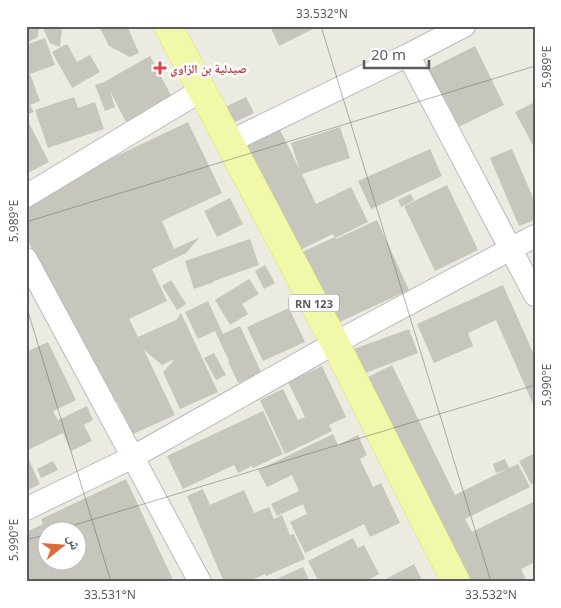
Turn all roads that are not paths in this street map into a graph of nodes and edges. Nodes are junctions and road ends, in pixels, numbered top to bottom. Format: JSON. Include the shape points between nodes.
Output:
{"nodes":[{"id":1,"x":168,"y":26,"type":"edge"},
{"id":2,"x":464,"y":26,"type":"edge"},
{"id":3,"x":408,"y":55,"type":"junction"},
{"id":4,"x":202,"y":90,"type":"junction"},
{"id":5,"x":230,"y":142,"type":"junction"},
{"id":6,"x":26,"y":196,"type":"edge"},
{"id":7,"x":535,"y":236,"type":"edge"},
{"id":8,"x":511,"y":249,"type":"junction"},
{"id":9,"x":26,"y":259,"type":"edge"},
{"id":10,"x":535,"y":295,"type":"edge"},
{"id":11,"x":335,"y":343,"type":"junction"},
{"id":12,"x":133,"y":457,"type":"junction"},
{"id":13,"x":26,"y":509,"type":"edge"},
{"id":14,"x":200,"y":582,"type":"edge"},
{"id":15,"x":456,"y":582,"type":"edge"}],
"edges":[{"from":1,"to":4,"type":"main road","number":"RN 123"},
{"from":2,"to":3,"type":"street"},
{"from":3,"to":5,"type":"street"},
{"from":3,"to":8,"type":"street"},
{"from":4,"to":5,"type":"main road","number":"RN 123"},
{"from":4,"to":6,"type":"street"},
{"from":5,"to":11,"type":"main road","number":"RN 123"},
{"from":7,"to":8,"type":"street"},
{"from":8,"to":10,"type":"street"},
{"from":8,"to":11,"type":"street"},
{"from":9,"to":12,"type":"street"},
{"from":11,"to":12,"type":"street"},
{"from":11,"to":15,"type":"main road","number":"RN 123"},
{"from":12,"to":13,"type":"street"},
{"from":12,"to":14,"type":"street"}]}
